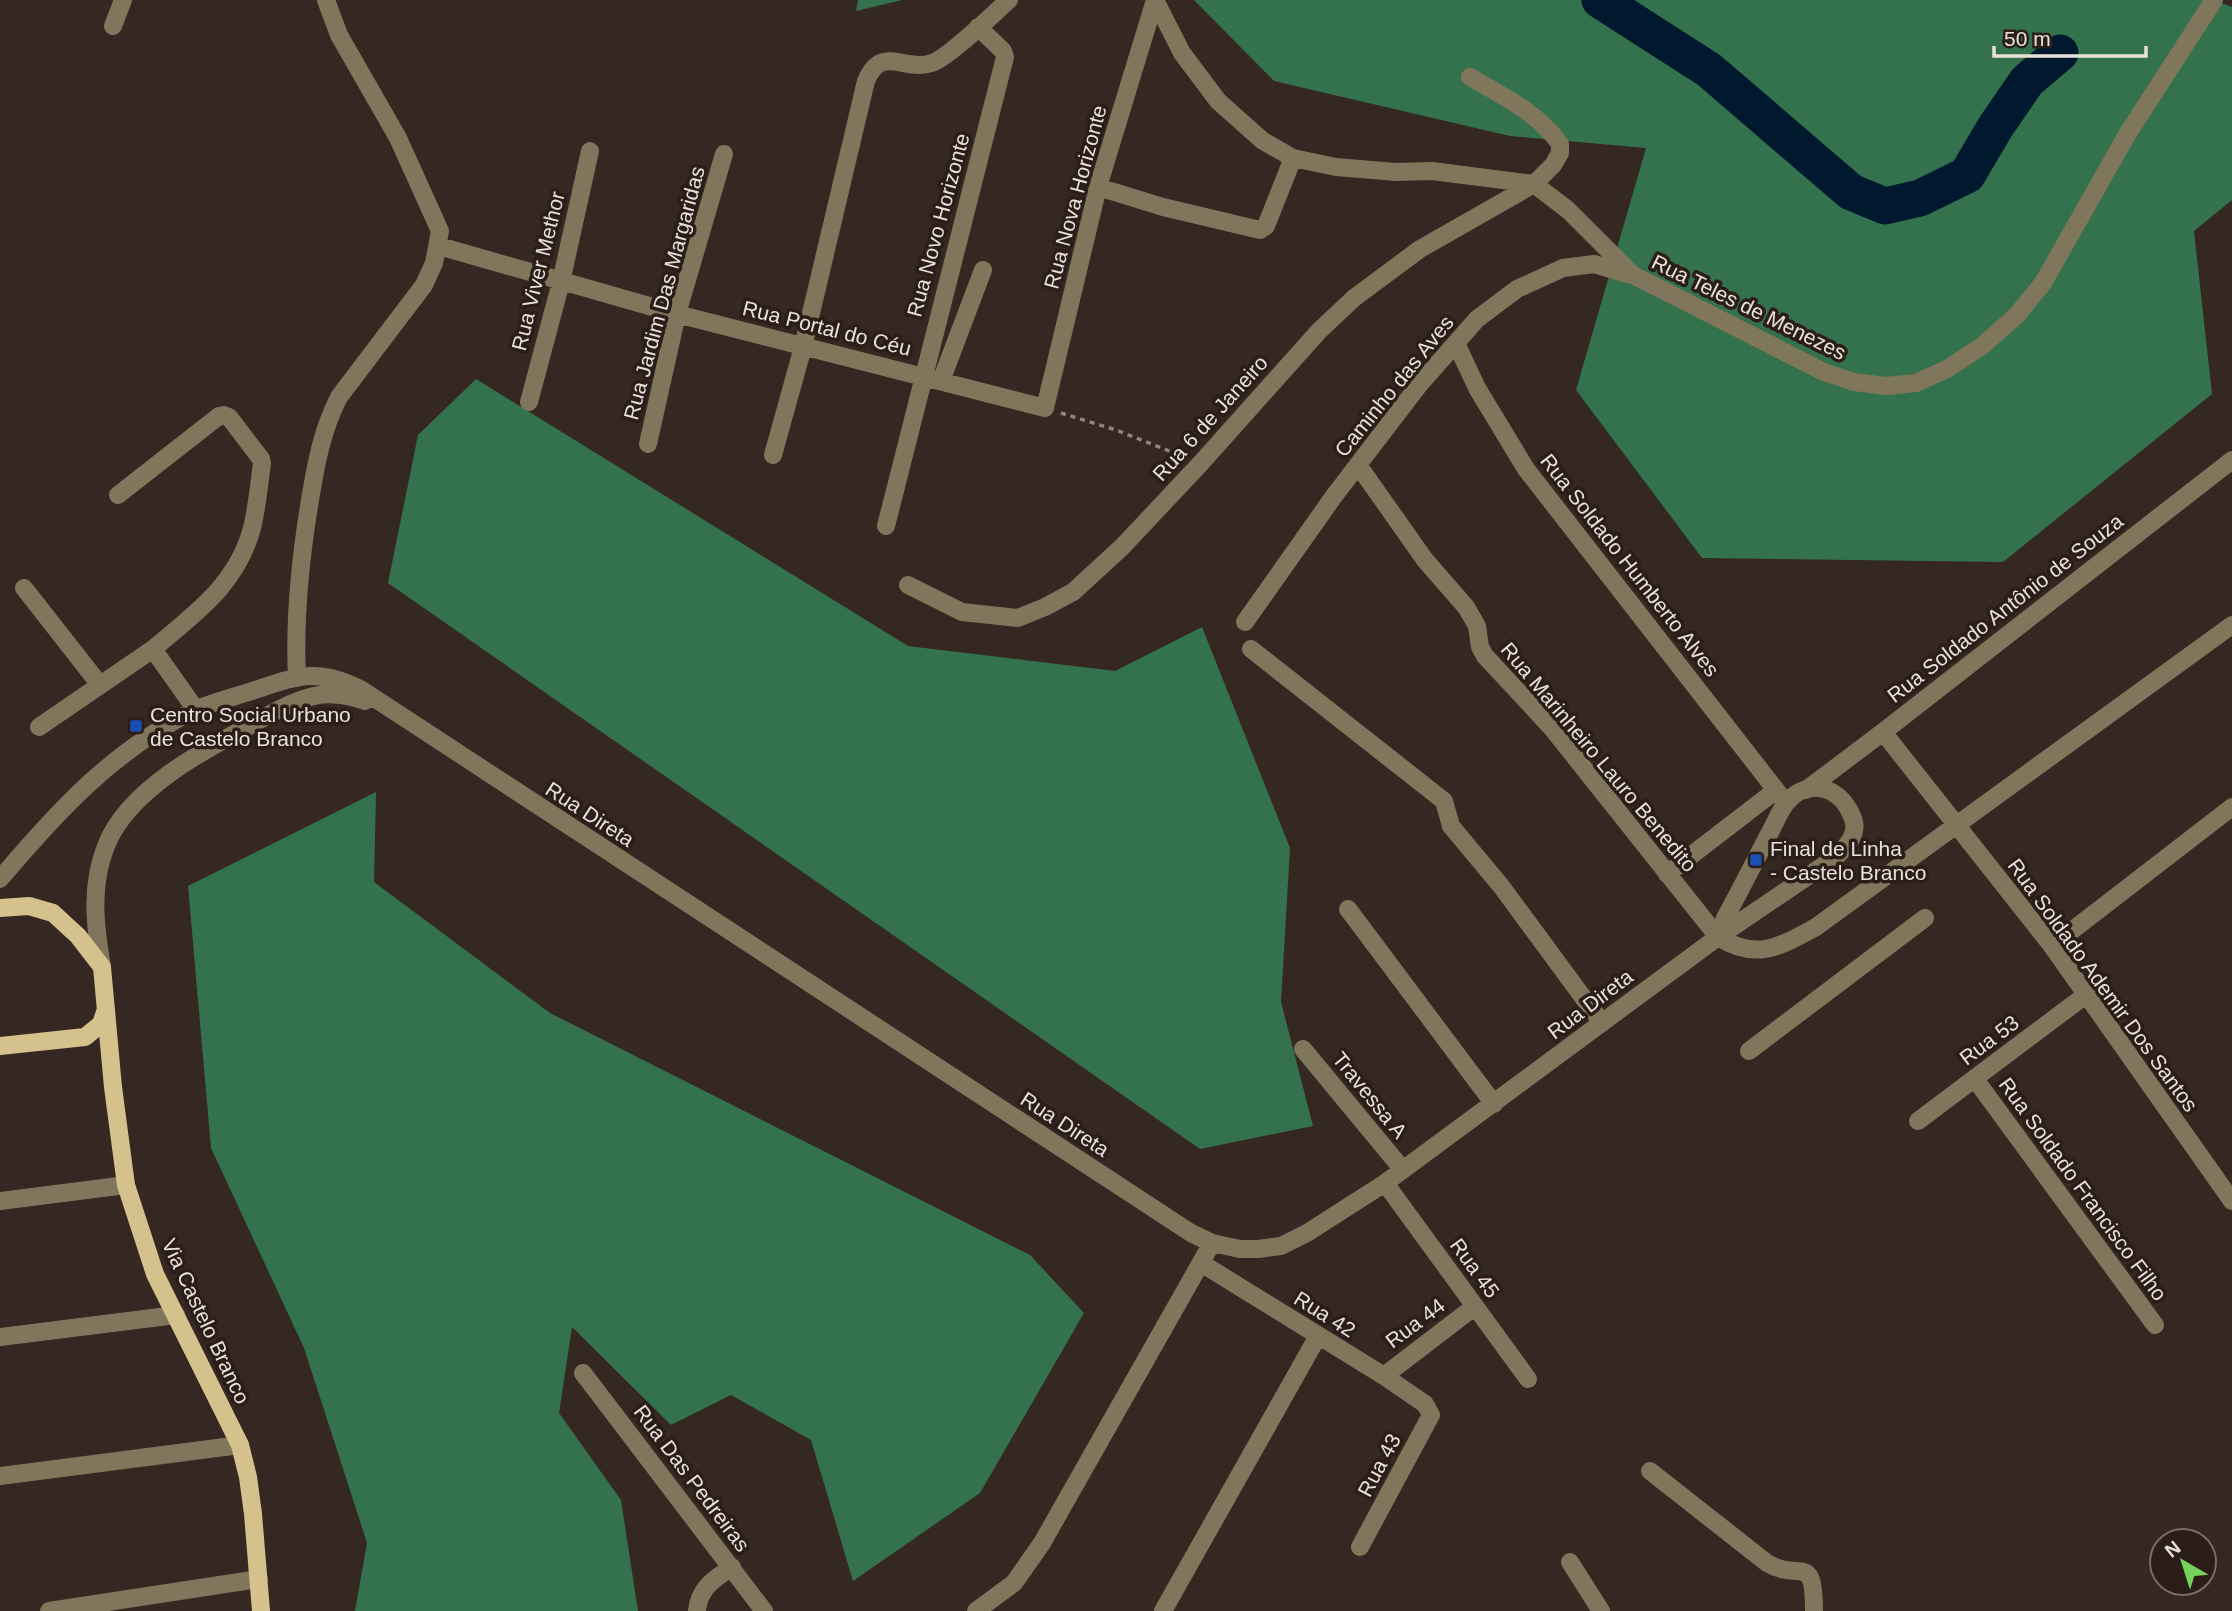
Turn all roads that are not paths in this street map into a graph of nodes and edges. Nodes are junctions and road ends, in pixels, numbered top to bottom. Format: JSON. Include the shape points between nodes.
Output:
{"nodes":[{"id":1,"x":122,"y":0,"type":"edge"},
{"id":2,"x":326,"y":0,"type":"edge"},
{"id":3,"x":1009,"y":0,"type":"edge"},
{"id":4,"x":1155,"y":0,"type":"edge"},
{"id":5,"x":2214,"y":0,"type":"edge"},
{"id":6,"x":113,"y":26,"type":"dead end"},
{"id":7,"x":978,"y":27,"type":"junction"},
{"id":8,"x":1470,"y":77,"type":"dead end"},
{"id":9,"x":590,"y":151,"type":"dead end"},
{"id":10,"x":724,"y":154,"type":"dead end"},
{"id":11,"x":1293,"y":158,"type":"junction"},
{"id":12,"x":1534,"y":184,"type":"junction"},
{"id":13,"x":1098,"y":187,"type":"junction"},
{"id":14,"x":439,"y":246,"type":"junction"},
{"id":15,"x":983,"y":270,"type":"dead end"},
{"id":16,"x":1633,"y":275,"type":"junction"},
{"id":17,"x":561,"y":282,"type":"junction"},
{"id":18,"x":677,"y":314,"type":"junction"},
{"id":19,"x":1456,"y":343,"type":"junction"},
{"id":20,"x":803,"y":346,"type":"junction"},
{"id":21,"x":922,"y":376,"type":"junction"},
{"id":22,"x":941,"y":381,"type":"junction"},
{"id":23,"x":529,"y":402,"type":"dead end"},
{"id":24,"x":1045,"y":408,"type":"joint"},
{"id":25,"x":648,"y":444,"type":"dead end"},
{"id":26,"x":773,"y":455,"type":"dead end"},
{"id":27,"x":2232,"y":460,"type":"edge"},
{"id":28,"x":1358,"y":465,"type":"junction"},
{"id":29,"x":118,"y":495,"type":"dead end"},
{"id":30,"x":886,"y":526,"type":"dead end"},
{"id":31,"x":908,"y":585,"type":"dead end"},
{"id":32,"x":24,"y":588,"type":"dead end"},
{"id":33,"x":1245,"y":622,"type":"dead end"},
{"id":34,"x":2232,"y":625,"type":"edge"},
{"id":35,"x":153,"y":649,"type":"junction"},
{"id":36,"x":1251,"y":649,"type":"dead end"},
{"id":37,"x":297,"y":678,"type":"junction"},
{"id":38,"x":100,"y":685,"type":"junction"},
{"id":39,"x":263,"y":688,"type":"junction"},
{"id":40,"x":196,"y":710,"type":"junction"},
{"id":41,"x":388,"y":710,"type":"junction"},
{"id":42,"x":266,"y":716,"type":"junction"},
{"id":43,"x":39,"y":727,"type":"dead end"},
{"id":44,"x":1883,"y":732,"type":"junction"},
{"id":45,"x":1806,"y":790,"type":"junction"},
{"id":46,"x":1780,"y":797,"type":"junction"},
{"id":47,"x":2232,"y":807,"type":"edge"},
{"id":48,"x":1956,"y":827,"type":"junction"},
{"id":49,"x":1667,"y":874,"type":"junction"},
{"id":50,"x":0,"y":879,"type":"edge"},
{"id":51,"x":0,"y":908,"type":"edge"},
{"id":52,"x":1348,"y":909,"type":"dead end"},
{"id":53,"x":1926,"y":918,"type":"dead end"},
{"id":54,"x":1718,"y":937,"type":"junction"},
{"id":55,"x":2052,"y":946,"type":"junction"},
{"id":56,"x":102,"y":967,"type":"junction"},
{"id":57,"x":2087,"y":994,"type":"junction"},
{"id":58,"x":106,"y":1008,"type":"junction"},
{"id":59,"x":1602,"y":1023,"type":"junction"},
{"id":60,"x":0,"y":1046,"type":"edge"},
{"id":61,"x":1303,"y":1049,"type":"dead end"},
{"id":62,"x":1749,"y":1051,"type":"dead end"},
{"id":63,"x":1975,"y":1079,"type":"junction"},
{"id":64,"x":1494,"y":1104,"type":"junction"},
{"id":65,"x":1918,"y":1121,"type":"dead end"},
{"id":66,"x":1403,"y":1170,"type":"junction"},
{"id":67,"x":1385,"y":1183,"type":"junction"},
{"id":68,"x":126,"y":1185,"type":"junction"},
{"id":69,"x":0,"y":1201,"type":"edge"},
{"id":70,"x":2232,"y":1201,"type":"edge"},
{"id":71,"x":1212,"y":1242,"type":"junction"},
{"id":72,"x":1201,"y":1264,"type":"junction"},
{"id":73,"x":1474,"y":1307,"type":"junction"},
{"id":74,"x":176,"y":1315,"type":"junction"},
{"id":75,"x":2155,"y":1325,"type":"dead end"},
{"id":76,"x":1318,"y":1336,"type":"junction"},
{"id":77,"x":0,"y":1337,"type":"edge"},
{"id":78,"x":583,"y":1373,"type":"dead end"},
{"id":79,"x":1384,"y":1376,"type":"junction"},
{"id":80,"x":1528,"y":1380,"type":"dead end"},
{"id":81,"x":1425,"y":1404,"type":"joint"},
{"id":82,"x":240,"y":1445,"type":"junction"},
{"id":83,"x":1650,"y":1471,"type":"dead end"},
{"id":84,"x":0,"y":1476,"type":"edge"},
{"id":85,"x":1360,"y":1547,"type":"dead end"},
{"id":86,"x":1570,"y":1562,"type":"dead end"},
{"id":87,"x":732,"y":1567,"type":"junction"},
{"id":88,"x":259,"y":1579,"type":"junction"},
{"id":89,"x":49,"y":1611,"type":"edge"},
{"id":90,"x":261,"y":1611,"type":"edge"},
{"id":91,"x":697,"y":1611,"type":"edge"},
{"id":92,"x":765,"y":1611,"type":"edge"},
{"id":93,"x":976,"y":1611,"type":"edge"},
{"id":94,"x":1163,"y":1611,"type":"edge"},
{"id":95,"x":1601,"y":1611,"type":"edge"},
{"id":96,"x":1814,"y":1611,"type":"edge"}],
"edges":[{"from":1,"to":6,"type":"street"},
{"from":2,"to":14,"type":"street","via":[[339,35],[430,205],[440,232]]},
{"from":3,"to":7,"type":"street"},
{"from":4,"to":11,"type":"street","via":[[1182,53],[1218,101],[1263,141]]},
{"from":4,"to":13,"type":"street","name":"Rua Nova Horizonte"},
{"from":5,"to":16,"type":"street","name":"Rua Teles de Menezes","via":[[2128,133],[2043,283],[2017,316],[1947,369],[1916,383],[1854,382],[1824,372]]},
{"from":7,"to":20,"type":"street","via":[[936,62],[919,66],[886,60],[871,69]]},
{"from":7,"to":21,"type":"street","name":"Rua Novo Horizonte","via":[[1005,57]]},
{"from":8,"to":12,"type":"street","name":"Rua 6 de Janeiro","via":[[1529,114],[1560,144],[1553,165]]},
{"from":9,"to":17,"type":"street","name":"Rua Viver Methor"},
{"from":10,"to":18,"type":"street","name":"Rua Jardim Das Margaridas"},
{"from":11,"to":12,"type":"street","via":[[1336,167],[1432,171]]},
{"from":11,"to":13,"type":"street","via":[[1266,226],[1260,230]]},
{"from":12,"to":16,"type":"street","name":"Rua Teles de Menezes","via":[[1568,210]]},
{"from":12,"to":31,"type":"street","name":"Rua 6 de Janeiro","via":[[1420,249],[1354,299],[1319,331],[1122,547],[1073,592],[1018,618],[962,612]]},
{"from":13,"to":24,"type":"street","name":"Rua Nova Horizonte"},
{"from":14,"to":17,"type":"street","name":"Rua Portal do Céu"},
{"from":14,"to":37,"type":"street","via":[[424,285],[329,416],[299,565]]},
{"from":15,"to":22,"type":"street"},
{"from":16,"to":19,"type":"street","name":"Caminho das Aves","via":[[1594,264],[1563,268],[1497,302]]},
{"from":17,"to":18,"type":"street","name":"Rua Portal do Céu"},
{"from":17,"to":23,"type":"street","name":"Rua Viver Methor"},
{"from":18,"to":20,"type":"street","name":"Rua Portal do Céu"},
{"from":18,"to":25,"type":"street","name":"Rua Jardim Das Margaridas"},
{"from":19,"to":28,"type":"street","name":"Caminho das Aves"},
{"from":19,"to":46,"type":"street","name":"Rua Soldado Humberto Alves","via":[[1526,469]]},
{"from":20,"to":21,"type":"street","name":"Rua Portal do Céu"},
{"from":20,"to":26,"type":"street"},
{"from":21,"to":22,"type":"street","name":"Rua Portal do Céu"},
{"from":21,"to":30,"type":"street","name":"Rua Novo Horizonte"},
{"from":22,"to":24,"type":"street","name":"Rua Portal do Céu"},
{"from":27,"to":44,"type":"street","name":"Rua Soldado Antônio de Souza"},
{"from":28,"to":33,"type":"street","name":"Caminho das Aves"},
{"from":28,"to":49,"type":"street","name":"Rua Marinheiro Lauro Benedito","via":[[1425,560],[1466,607],[1485,656],[1551,727]]},
{"from":29,"to":35,"type":"street","via":[[219,416],[229,418],[262,463],[252,530],[237,562],[218,594]]},
{"from":32,"to":38,"type":"street"},
{"from":34,"to":48,"type":"street"},
{"from":35,"to":38,"type":"street"},
{"from":35,"to":40,"type":"street"},
{"from":36,"to":59,"type":"street","via":[[1444,802],[1451,826]]},
{"from":37,"to":39,"type":"street","name":"Rua Direta"},
{"from":37,"to":41,"type":"street","name":"Rua Direta","via":[[324,675],[343,680]]},
{"from":38,"to":43,"type":"street"},
{"from":39,"to":40,"type":"street","name":"Rua Direta"},
{"from":39,"to":42,"type":"street"},
{"from":40,"to":50,"type":"street","name":"Rua Direta","via":[[122,753],[90,780]]},
{"from":41,"to":42,"type":"street","name":"Rua Direta","via":[[332,693],[312,696]]},
{"from":41,"to":71,"type":"street","name":"Rua Direta","via":[[1191,1234]]},
{"from":42,"to":56,"type":"street","name":"Rua Direta","via":[[155,785],[124,816],[107,843],[98,871],[95,925]]},
{"from":44,"to":45,"type":"street","name":"Rua Soldado Antônio de Souza"},
{"from":44,"to":48,"type":"street","name":"Rua Soldado Ademir Dos Santos"},
{"from":45,"to":46,"type":"street","name":"Rua Direta"},
{"from":45,"to":54,"type":"street","name":"Rua Direta","via":[[1830,790],[1847,806],[1854,831],[1848,845]]},
{"from":46,"to":49,"type":"street"},
{"from":46,"to":54,"type":"street","name":"Rua Direta"},
{"from":47,"to":55,"type":"street"},
{"from":48,"to":54,"type":"street","via":[[1793,939],[1747,951]]},
{"from":48,"to":55,"type":"street","name":"Rua Soldado Ademir Dos Santos"},
{"from":49,"to":54,"type":"street","name":"Rua Marinheiro Lauro Benedito"},
{"from":51,"to":56,"type":"main road","via":[[29,906],[53,913],[66,922]]},
{"from":52,"to":64,"type":"street"},
{"from":53,"to":62,"type":"street"},
{"from":54,"to":59,"type":"street","name":"Rua Direta"},
{"from":55,"to":57,"type":"street","name":"Rua Soldado Ademir Dos Santos"},
{"from":56,"to":58,"type":"main road","name":"Via Castelo Branco"},
{"from":57,"to":63,"type":"street","name":"Rua 53"},
{"from":57,"to":70,"type":"street","name":"Rua Soldado Ademir Dos Santos"},
{"from":58,"to":60,"type":"main road","via":[[101,1024],[85,1037]]},
{"from":58,"to":68,"type":"main road","name":"Via Castelo Branco"},
{"from":59,"to":64,"type":"street","name":"Rua Direta"},
{"from":61,"to":66,"type":"street","name":"Travessa A"},
{"from":63,"to":65,"type":"street","name":"Rua 53"},
{"from":63,"to":75,"type":"street","name":"Rua Soldado Francisco Filho"},
{"from":64,"to":66,"type":"street","name":"Rua Direta"},
{"from":66,"to":67,"type":"street","name":"Rua Direta"},
{"from":67,"to":71,"type":"street","name":"Rua Direta","via":[[1281,1246],[1240,1249]]},
{"from":67,"to":73,"type":"street","name":"Rua 45"},
{"from":68,"to":69,"type":"street"},
{"from":68,"to":74,"type":"main road","name":"Via Castelo Branco","via":[[155,1274]]},
{"from":71,"to":72,"type":"street"},
{"from":72,"to":76,"type":"street","name":"Rua 42"},
{"from":72,"to":93,"type":"street","via":[[1042,1544],[1014,1583]]},
{"from":73,"to":79,"type":"street","name":"Rua 44"},
{"from":73,"to":80,"type":"street","name":"Rua 45"},
{"from":74,"to":77,"type":"street"},
{"from":74,"to":82,"type":"main road","name":"Via Castelo Branco"},
{"from":76,"to":79,"type":"street","name":"Rua 42"},
{"from":76,"to":94,"type":"street"},
{"from":78,"to":87,"type":"street","name":"Rua Das Pedreiras"},
{"from":79,"to":81,"type":"street","name":"Rua 42"},
{"from":81,"to":85,"type":"street","name":"Rua 43","via":[[1431,1415]]},
{"from":82,"to":84,"type":"street"},
{"from":82,"to":88,"type":"main road","name":"Via Castelo Branco"},
{"from":83,"to":96,"type":"street","via":[[1767,1563],[1809,1574]]},
{"from":86,"to":95,"type":"street"},
{"from":87,"to":91,"type":"street","via":[[703,1589]]},
{"from":87,"to":92,"type":"street","name":"Rua Das Pedreiras"},
{"from":88,"to":89,"type":"street"},
{"from":88,"to":90,"type":"main road","name":"Via Castelo Branco"}]}
